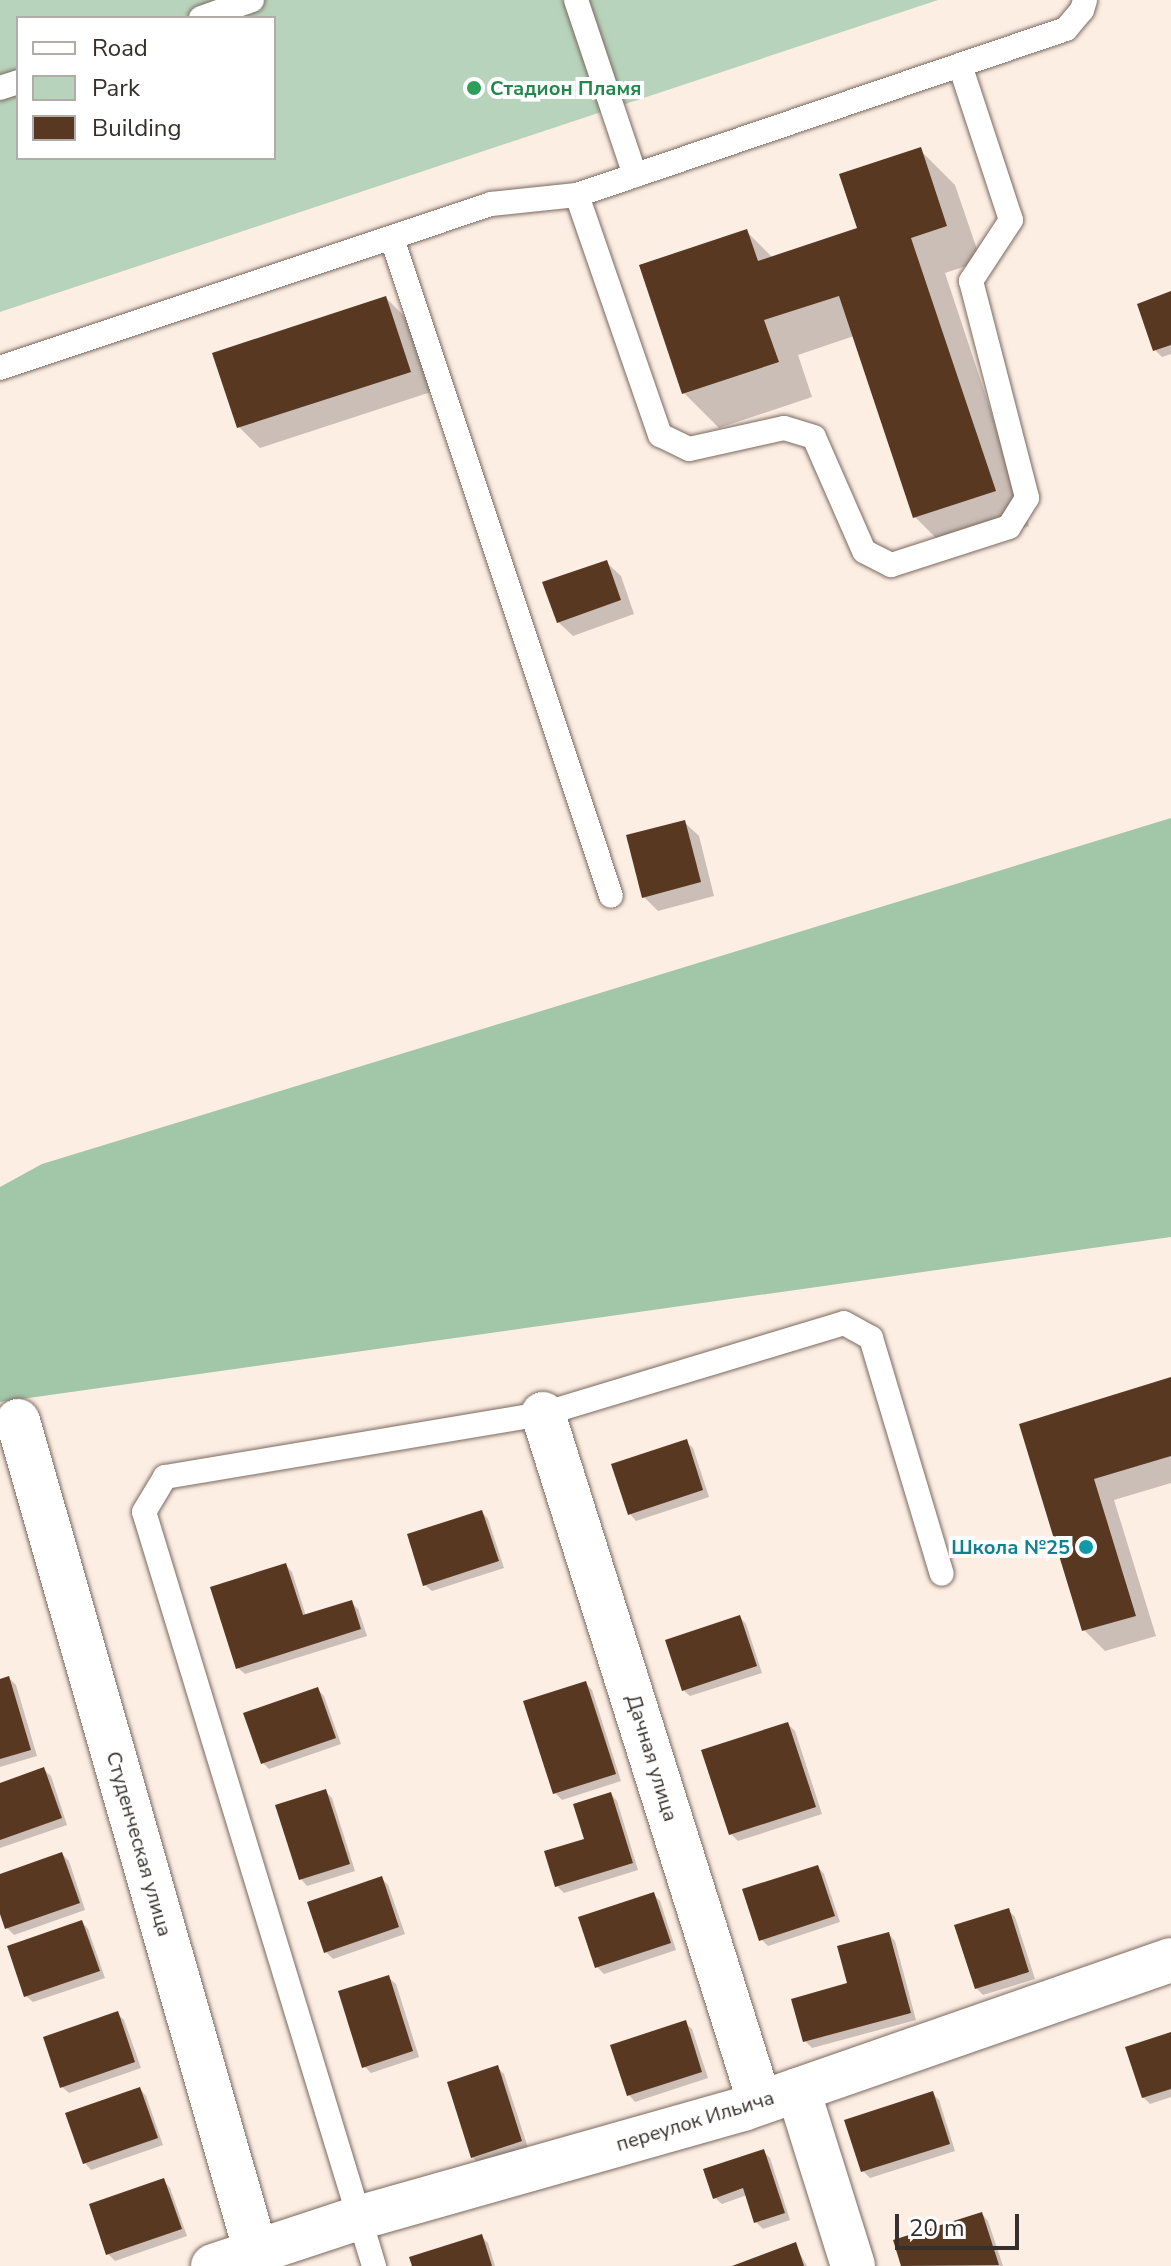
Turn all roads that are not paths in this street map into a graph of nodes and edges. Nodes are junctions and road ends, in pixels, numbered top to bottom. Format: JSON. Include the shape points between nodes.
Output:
{"nodes":[{"id":1,"x":252,"y":0,"type":"edge"},
{"id":2,"x":576,"y":0,"type":"edge"},
{"id":3,"x":1085,"y":0,"type":"edge"},
{"id":4,"x":207,"y":16,"type":"edge"},
{"id":5,"x":960,"y":65,"type":"junction"},
{"id":6,"x":635,"y":175,"type":"junction"},
{"id":7,"x":577,"y":195,"type":"junction"},
{"id":8,"x":392,"y":238,"type":"junction"},
{"id":9,"x":0,"y":368,"type":"edge"},
{"id":10,"x":611,"y":896,"type":"dead end"},
{"id":11,"x":543,"y":1414,"type":"junction"},
{"id":12,"x":9,"y":1422,"type":"edge"},
{"id":13,"x":942,"y":1574,"type":"dead end"},
{"id":14,"x":1171,"y":1960,"type":"edge"},
{"id":15,"x":779,"y":2096,"type":"junction"},
{"id":16,"x":358,"y":2218,"type":"junction"},
{"id":17,"x":258,"y":2260,"type":"edge"},
{"id":18,"x":213,"y":2266,"type":"edge"},
{"id":19,"x":374,"y":2266,"type":"edge"},
{"id":20,"x":853,"y":2266,"type":"edge"}],
"edges":[{"from":1,"to":4,"type":"lane"},
{"from":2,"to":6,"type":"lane"},
{"from":3,"to":5,"type":"lane","via":[[1066,29]]},
{"from":5,"to":6,"type":"lane"},
{"from":5,"to":7,"type":"lane","via":[[1011,220],[971,281],[1027,498],[1009,527],[891,565],[864,551],[814,437],[784,428],[689,449],[660,435]]},
{"from":6,"to":7,"type":"lane"},
{"from":7,"to":8,"type":"lane","via":[[491,204]]},
{"from":8,"to":9,"type":"lane"},
{"from":8,"to":10,"type":"lane"},
{"from":11,"to":13,"type":"lane","via":[[844,1323],[871,1338]]},
{"from":11,"to":15,"type":"street","name":"Дачная улица"},
{"from":11,"to":16,"type":"lane","via":[[165,1477],[144,1512]]},
{"from":12,"to":17,"type":"street","name":"Студенческая улица"},
{"from":14,"to":15,"type":"street","name":"переулок Ильича"},
{"from":15,"to":16,"type":"street","name":"переулок Ильича"},
{"from":15,"to":20,"type":"street","name":"Дачная улица"},
{"from":16,"to":17,"type":"street","name":"переулок Ильича"},
{"from":16,"to":19,"type":"lane"},
{"from":17,"to":18,"type":"street","name":"переулок Ильича"}]}
